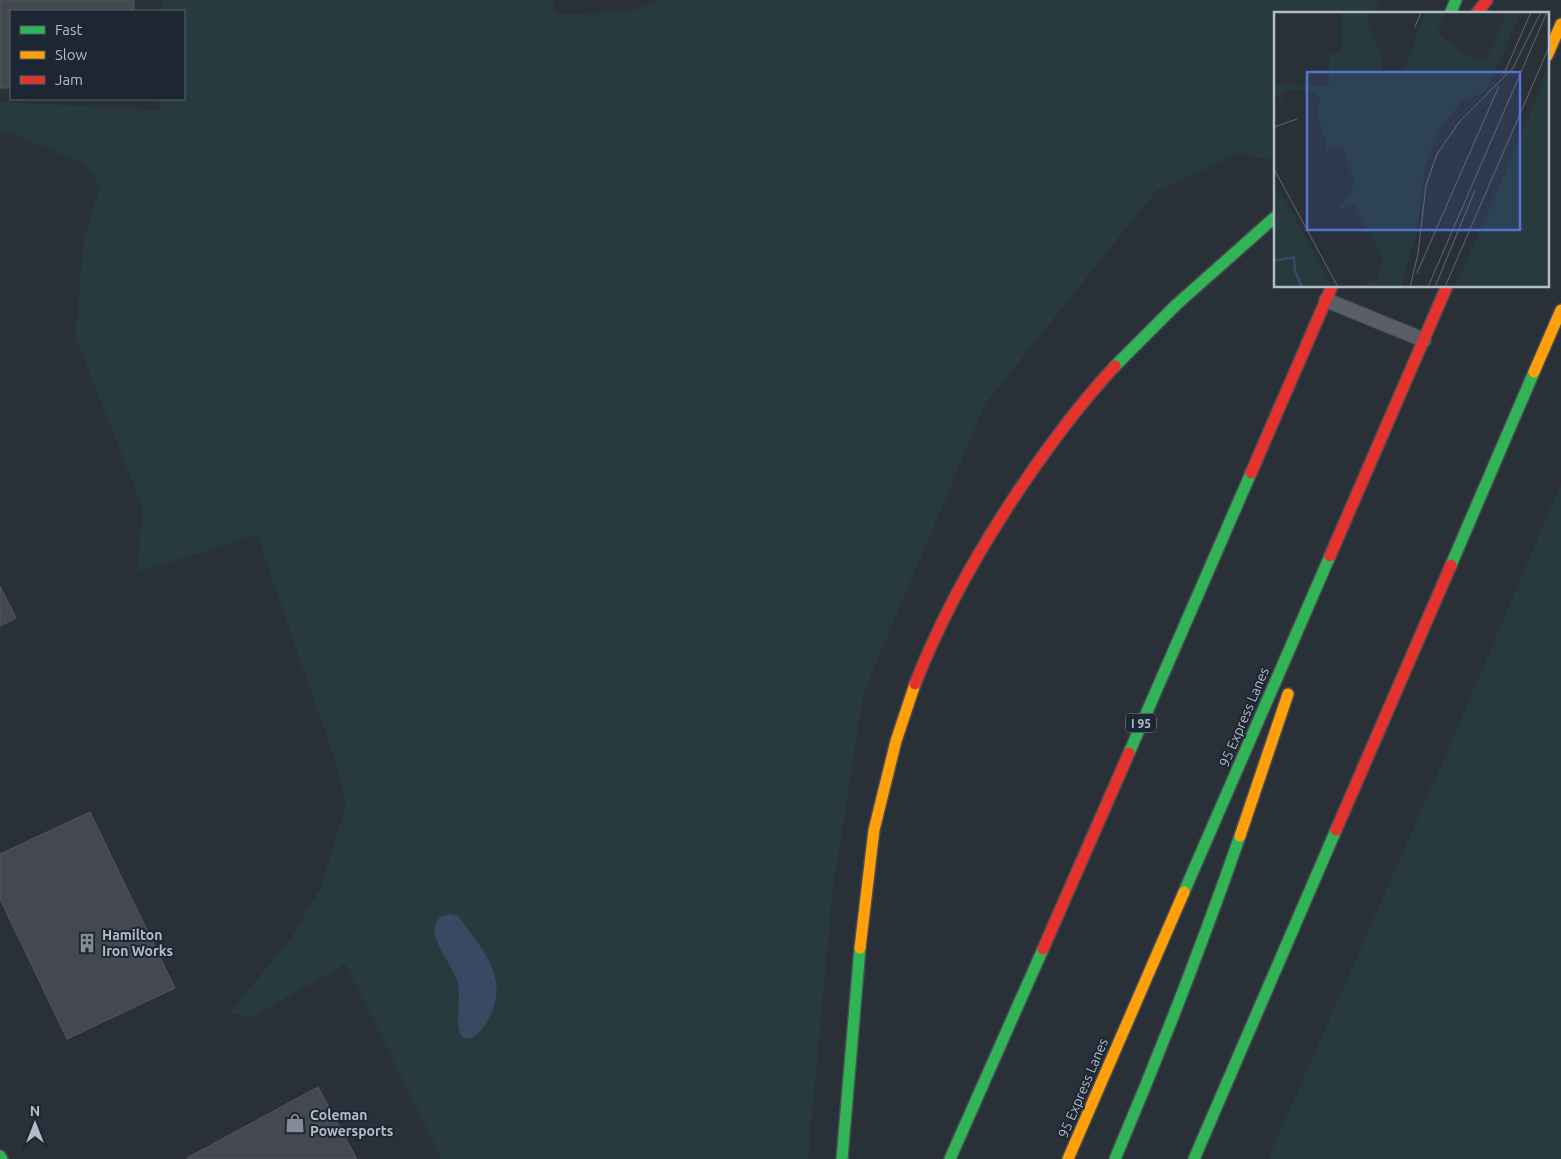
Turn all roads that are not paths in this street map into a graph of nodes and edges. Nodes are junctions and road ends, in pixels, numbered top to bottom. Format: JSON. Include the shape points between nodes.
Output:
{"nodes":[{"id":1,"x":1456,"y":0,"type":"edge"},
{"id":2,"x":1487,"y":0,"type":"edge"},
{"id":3,"x":1451,"y":12,"type":"edge"},
{"id":4,"x":1478,"y":12,"type":"edge"},
{"id":5,"x":1561,"y":24,"type":"edge"},
{"id":6,"x":1548,"y":54,"type":"edge"},
{"id":7,"x":1274,"y":218,"type":"edge"},
{"id":8,"x":1331,"y":288,"type":"edge"},
{"id":9,"x":1446,"y":288,"type":"edge"},
{"id":10,"x":1326,"y":300,"type":"junction"},
{"id":11,"x":1561,"y":310,"type":"edge"},
{"id":12,"x":1424,"y":340,"type":"junction"},
{"id":13,"x":1353,"y":504,"type":"junction"},
{"id":14,"x":1308,"y":635,"type":"dead end"},
{"id":15,"x":1292,"y":682,"type":"dead end"},
{"id":16,"x":0,"y":1156,"type":"edge"},
{"id":17,"x":2,"y":1159,"type":"edge"},
{"id":18,"x":842,"y":1159,"type":"edge"},
{"id":19,"x":950,"y":1159,"type":"edge"},
{"id":20,"x":1068,"y":1159,"type":"edge"},
{"id":21,"x":1115,"y":1159,"type":"edge"},
{"id":22,"x":1194,"y":1159,"type":"edge"}],
"edges":[{"from":1,"to":3,"type":"main road"},
{"from":2,"to":4,"type":"main road"},
{"from":5,"to":6,"type":"main road"},
{"from":7,"to":18,"type":"main road","via":[[1120,361],[1071,416],[987,538],[952,600],[907,706],[874,832],[859,958]]},
{"from":8,"to":10,"type":"main road","number":"I 95"},
{"from":9,"to":12,"type":"main road","name":"95 Express Lanes"},
{"from":10,"to":12,"type":"lane"},
{"from":10,"to":19,"type":"main road","number":"I 95"},
{"from":11,"to":22,"type":"main road"},
{"from":12,"to":13,"type":"main road","name":"95 Express Lanes"},
{"from":13,"to":14,"type":"main road"},
{"from":13,"to":20,"type":"main road","name":"95 Express Lanes"},
{"from":15,"to":21,"type":"main road","via":[[1209,925]]},
{"from":16,"to":17,"type":"main road"}]}
